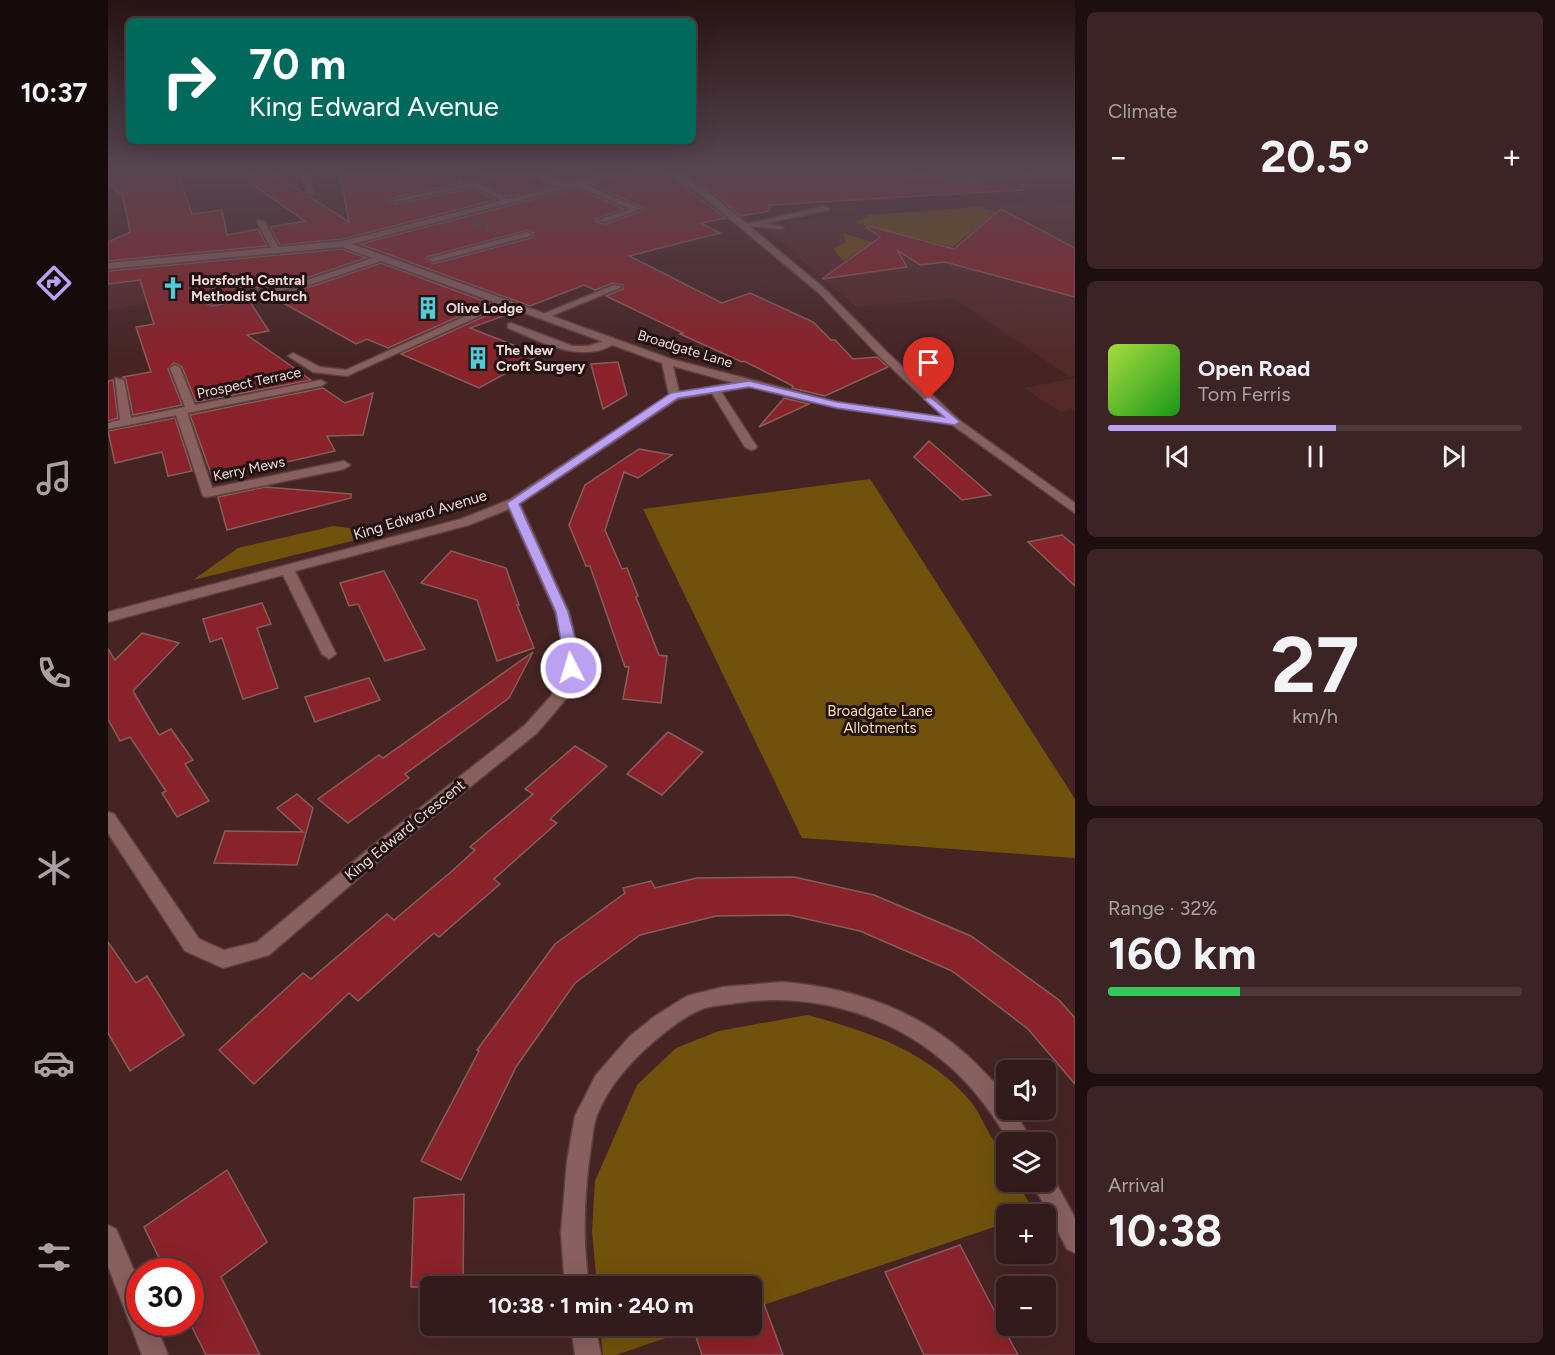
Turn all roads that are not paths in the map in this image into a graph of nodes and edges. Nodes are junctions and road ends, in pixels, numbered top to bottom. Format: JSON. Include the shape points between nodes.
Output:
{"nodes":[{"id":1,"x":268,"y":234,"type":"edge"},
{"id":2,"x":381,"y":234,"type":"edge"},
{"id":3,"x":498,"y":234,"type":"tunnel mouth"},
{"id":4,"x":527,"y":234,"type":"dead end"},
{"id":5,"x":758,"y":234,"type":"edge"},
{"id":6,"x":507,"y":239,"type":"junction"},
{"id":7,"x":343,"y":244,"type":"junction"},
{"id":8,"x":276,"y":250,"type":"junction"},
{"id":9,"x":381,"y":258,"type":"junction"},
{"id":10,"x":432,"y":259,"type":"dead end"},
{"id":11,"x":108,"y":266,"type":"edge"},
{"id":12,"x":617,"y":287,"type":"dead end"},
{"id":13,"x":212,"y":301,"type":"dead end"},
{"id":14,"x":503,"y":302,"type":"junction"},
{"id":15,"x":543,"y":316,"type":"junction"},
{"id":16,"x":511,"y":326,"type":"dead end"},
{"id":17,"x":613,"y":341,"type":"junction"},
{"id":18,"x":293,"y":356,"type":"dead end"},
{"id":19,"x":667,"y":361,"type":"junction"},
{"id":20,"x":174,"y":369,"type":"dead end"},
{"id":21,"x":119,"y":380,"type":"dead end"},
{"id":22,"x":321,"y":383,"type":"dead end"},
{"id":23,"x":749,"y":384,"type":"junction"},
{"id":24,"x":715,"y":390,"type":"junction"},
{"id":25,"x":675,"y":396,"type":"junction"},
{"id":26,"x":186,"y":411,"type":"junction"},
{"id":27,"x":955,"y":422,"type":"junction"},
{"id":28,"x":126,"y":423,"type":"junction"},
{"id":29,"x":108,"y":426,"type":"edge"},
{"id":30,"x":751,"y":447,"type":"dead end"},
{"id":31,"x":345,"y":465,"type":"dead end"},
{"id":32,"x":513,"y":503,"type":"junction"},
{"id":33,"x":1075,"y":509,"type":"edge"},
{"id":34,"x":288,"y":571,"type":"junction"},
{"id":35,"x":108,"y":617,"type":"edge"},
{"id":36,"x":329,"y":654,"type":"dead end"},
{"id":37,"x":108,"y":819,"type":"edge"},
{"id":38,"x":1016,"y":1132,"type":"edge"},
{"id":39,"x":1048,"y":1192,"type":"edge"},
{"id":40,"x":108,"y":1237,"type":"edge"},
{"id":41,"x":1075,"y":1241,"type":"edge"},
{"id":42,"x":575,"y":1276,"type":"edge"},
{"id":43,"x":126,"y":1281,"type":"edge"},
{"id":44,"x":147,"y":1336,"type":"edge"},
{"id":45,"x":585,"y":1336,"type":"edge"},
{"id":46,"x":155,"y":1355,"type":"edge"},
{"id":47,"x":588,"y":1355,"type":"edge"}],
"edges":[{"from":1,"to":8,"type":"street"},
{"from":2,"to":7,"type":"street"},
{"from":3,"to":6,"type":"street"},
{"from":4,"to":6,"type":"street"},
{"from":5,"to":27,"type":"street"},
{"from":6,"to":10,"type":"street"},
{"from":7,"to":8,"type":"street"},
{"from":7,"to":9,"type":"street","name":"Broadgate Lane"},
{"from":8,"to":11,"type":"street"},
{"from":9,"to":13,"type":"street","via":[[309,282]]},
{"from":9,"to":14,"type":"street","name":"Broadgate Lane"},
{"from":12,"to":15,"type":"street"},
{"from":14,"to":15,"type":"street","name":"Broadgate Lane"},
{"from":14,"to":18,"type":"street","via":[[347,373],[317,370]]},
{"from":15,"to":17,"type":"street","name":"Broadgate Lane"},
{"from":16,"to":17,"type":"street","via":[[572,349],[589,349]]},
{"from":17,"to":19,"type":"street","name":"Broadgate Lane"},
{"from":19,"to":23,"type":"street","name":"Broadgate Lane"},
{"from":19,"to":25,"type":"street"},
{"from":20,"to":26,"type":"street","name":"Prospect Terrace"},
{"from":21,"to":28,"type":"street"},
{"from":22,"to":26,"type":"street","name":"Prospect Terrace"},
{"from":23,"to":24,"type":"street","name":"King Edward Avenue"},
{"from":23,"to":27,"type":"street","name":"Broadgate Lane","via":[[837,405]]},
{"from":24,"to":25,"type":"street","name":"King Edward Avenue"},
{"from":24,"to":30,"type":"street"},
{"from":25,"to":32,"type":"street","name":"King Edward Avenue"},
{"from":26,"to":28,"type":"street"},
{"from":26,"to":31,"type":"street","name":"Kerry Mews","via":[[207,493]]},
{"from":27,"to":33,"type":"street","name":"Broadgate Lane"},
{"from":28,"to":29,"type":"street"},
{"from":32,"to":34,"type":"street","name":"King Edward Avenue","via":[[465,522]]},
{"from":32,"to":37,"type":"street","name":"King Edward Crescent","via":[[562,612],[571,668],[558,699],[531,729],[262,949],[223,959],[192,945]]},
{"from":34,"to":35,"type":"street","name":"King Edward Avenue"},
{"from":34,"to":36,"type":"street"},
{"from":38,"to":42,"type":"street","via":[[986,1087],[948,1051],[903,1022],[860,1004],[808,991],[751,990],[697,1001],[652,1029],[615,1064],[586,1114],[574,1181],[571,1250]]},
{"from":39,"to":41,"type":"street"},
{"from":40,"to":43,"type":"street"},
{"from":44,"to":46,"type":"street"},
{"from":45,"to":47,"type":"street"}]}
